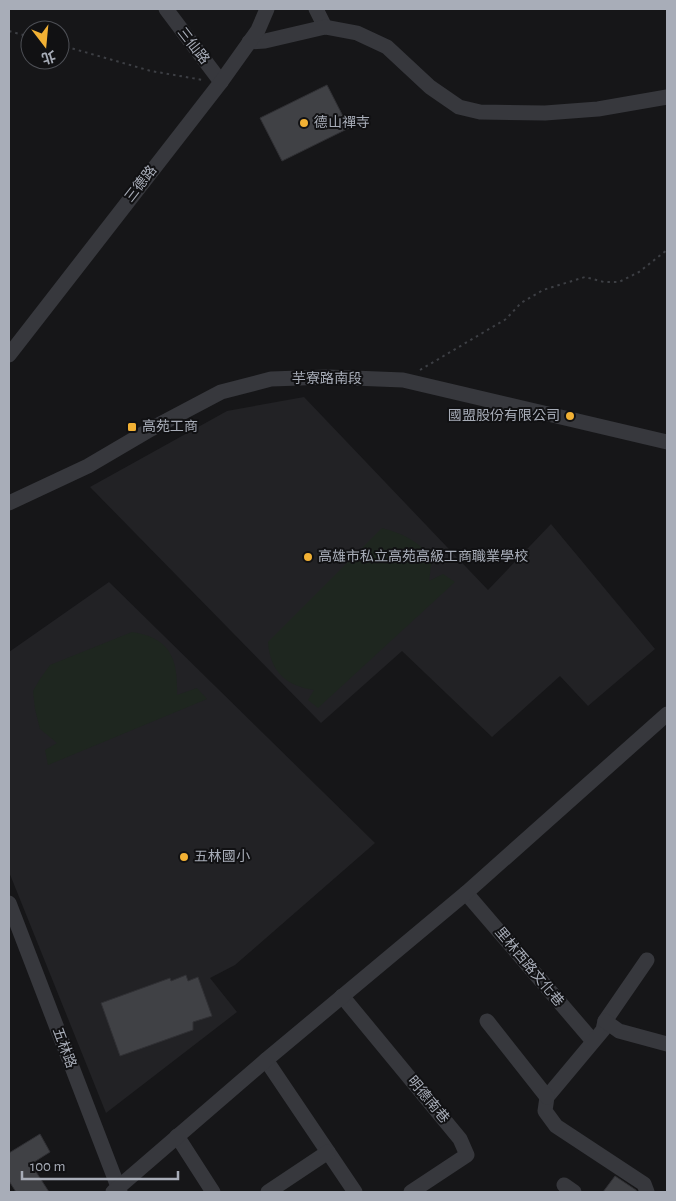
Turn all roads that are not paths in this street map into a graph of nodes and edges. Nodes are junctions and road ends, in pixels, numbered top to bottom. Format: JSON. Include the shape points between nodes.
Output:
{"nodes":[{"id":1,"x":166,"y":9,"type":"edge"},
{"id":2,"x":253,"y":9,"type":"edge"},
{"id":3,"x":267,"y":9,"type":"edge"},
{"id":4,"x":316,"y":9,"type":"edge"},
{"id":5,"x":325,"y":27,"type":"junction"},
{"id":6,"x":254,"y":36,"type":"junction"},
{"id":7,"x":220,"y":82,"type":"junction"},
{"id":8,"x":667,"y":97,"type":"edge"},
{"id":9,"x":9,"y":355,"type":"edge"},
{"id":10,"x":667,"y":442,"type":"edge"},
{"id":11,"x":9,"y":503,"type":"edge"},
{"id":12,"x":667,"y":714,"type":"edge"},
{"id":13,"x":466,"y":893,"type":"junction"},
{"id":14,"x":9,"y":903,"type":"edge"},
{"id":15,"x":647,"y":960,"type":"dead end"},
{"id":16,"x":342,"y":996,"type":"junction"},
{"id":17,"x":486,"y":1021,"type":"dead end"},
{"id":18,"x":605,"y":1021,"type":"junction"},
{"id":19,"x":592,"y":1040,"type":"junction"},
{"id":20,"x":667,"y":1044,"type":"edge"},
{"id":21,"x":266,"y":1060,"type":"junction"},
{"id":22,"x":547,"y":1097,"type":"junction"},
{"id":23,"x":177,"y":1136,"type":"junction"},
{"id":24,"x":328,"y":1152,"type":"junction"},
{"id":25,"x":117,"y":1191,"type":"edge"},
{"id":26,"x":213,"y":1192,"type":"edge"},
{"id":27,"x":268,"y":1192,"type":"edge"},
{"id":28,"x":355,"y":1192,"type":"edge"},
{"id":29,"x":411,"y":1192,"type":"edge"},
{"id":30,"x":647,"y":1192,"type":"edge"}],
"edges":[{"from":1,"to":7,"type":"street","name":"三仙路"},
{"from":2,"to":6,"type":"street"},
{"from":3,"to":6,"type":"street","name":"三德路"},
{"from":4,"to":5,"type":"street"},
{"from":5,"to":6,"type":"street","via":[[265,41]]},
{"from":5,"to":8,"type":"street","via":[[357,33],[387,47],[430,87],[460,107],[480,112],[545,113],[598,109]]},
{"from":6,"to":7,"type":"street","name":"三德路"},
{"from":7,"to":9,"type":"street","name":"三德路"},
{"from":10,"to":11,"type":"street","name":"芋寮路南段","via":[[403,380],[271,379],[221,392],[88,466]]},
{"from":12,"to":13,"type":"street"},
{"from":13,"to":16,"type":"street"},
{"from":13,"to":19,"type":"street","name":"里林西路文化巷"},
{"from":14,"to":25,"type":"street","name":"五林路"},
{"from":15,"to":18,"type":"street"},
{"from":16,"to":21,"type":"street"},
{"from":16,"to":29,"type":"street","name":"明德南巷","via":[[465,1149],[467,1155]]},
{"from":17,"to":22,"type":"street"},
{"from":18,"to":19,"type":"street","via":[[603,1030]]},
{"from":18,"to":20,"type":"street","via":[[628,1034]]},
{"from":19,"to":22,"type":"street"},
{"from":21,"to":23,"type":"street"},
{"from":21,"to":24,"type":"street"},
{"from":22,"to":30,"type":"street","via":[[545,1111],[556,1126],[644,1184]]},
{"from":23,"to":25,"type":"street"},
{"from":23,"to":26,"type":"street"},
{"from":24,"to":27,"type":"street"},
{"from":24,"to":28,"type":"street"}]}
